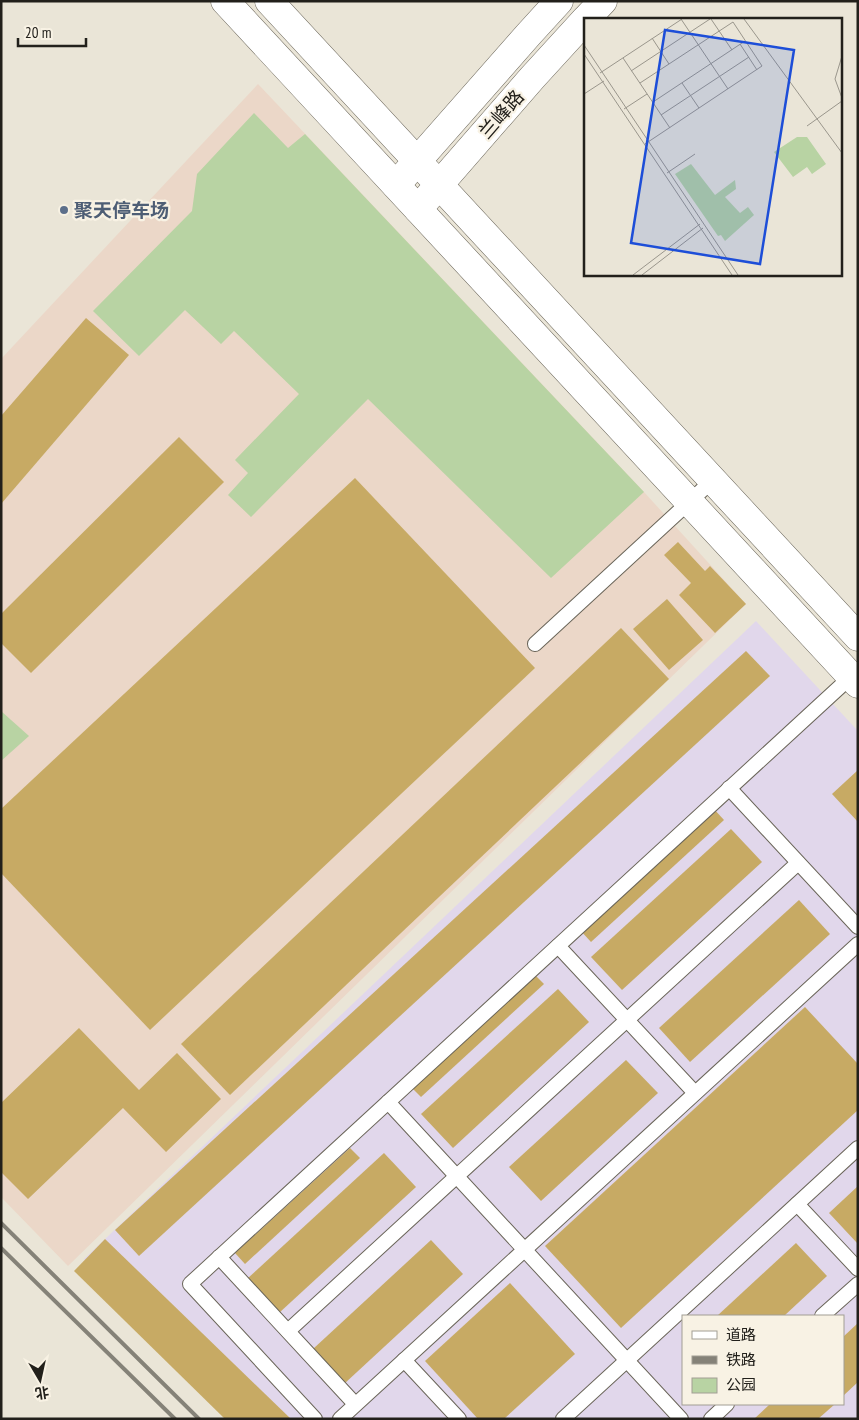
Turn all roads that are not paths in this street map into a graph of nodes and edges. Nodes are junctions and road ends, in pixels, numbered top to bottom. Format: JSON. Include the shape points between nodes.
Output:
{"nodes":[{"id":1,"x":225,"y":1,"type":"edge"},
{"id":2,"x":269,"y":1,"type":"edge"},
{"id":3,"x":559,"y":1,"type":"edge"},
{"id":4,"x":603,"y":1,"type":"edge"},
{"id":5,"x":587,"y":18,"type":"edge"},
{"id":6,"x":584,"y":21,"type":"edge"},
{"id":7,"x":417,"y":161,"type":"junction"},
{"id":8,"x":439,"y":184,"type":"junction"},
{"id":9,"x":396,"y":185,"type":"junction"},
{"id":10,"x":418,"y":209,"type":"junction"},
{"id":11,"x":713,"y":480,"type":"junction"},
{"id":12,"x":689,"y":502,"type":"junction"},
{"id":13,"x":858,"y":637,"type":"edge"},
{"id":14,"x":535,"y":644,"type":"dead end"},
{"id":15,"x":856,"y":677,"type":"edge"},
{"id":16,"x":729,"y":788,"type":"junction"},
{"id":17,"x":798,"y":863,"type":"junction"},
{"id":18,"x":858,"y":927,"type":"edge"},
{"id":19,"x":858,"y":944,"type":"edge"},
{"id":20,"x":558,"y":946,"type":"junction"},
{"id":21,"x":627,"y":1020,"type":"junction"},
{"id":22,"x":695,"y":1093,"type":"junction"},
{"id":23,"x":388,"y":1102,"type":"junction"},
{"id":24,"x":858,"y":1148,"type":"edge"},
{"id":25,"x":457,"y":1177,"type":"junction"},
{"id":26,"x":797,"y":1204,"type":"junction"},
{"id":27,"x":524,"y":1250,"type":"junction"},
{"id":28,"x":219,"y":1257,"type":"junction"},
{"id":29,"x":858,"y":1269,"type":"edge"},
{"id":30,"x":858,"y":1284,"type":"edge"},
{"id":31,"x":823,"y":1315,"type":"edge"},
{"id":32,"x":288,"y":1331,"type":"junction"},
{"id":33,"x":404,"y":1360,"type":"junction"},
{"id":34,"x":627,"y":1360,"type":"junction"},
{"id":35,"x":355,"y":1404,"type":"junction"},
{"id":36,"x":726,"y":1405,"type":"edge"},
{"id":37,"x":315,"y":1419,"type":"edge"},
{"id":38,"x":340,"y":1419,"type":"edge"},
{"id":39,"x":460,"y":1419,"type":"edge"},
{"id":40,"x":563,"y":1419,"type":"edge"},
{"id":41,"x":681,"y":1419,"type":"edge"},
{"id":42,"x":711,"y":1419,"type":"edge"}],
"edges":[{"from":1,"to":9,"type":"street"},
{"from":2,"to":7,"type":"street"},
{"from":3,"to":7,"type":"street","name":"兰峰路"},
{"from":4,"to":5,"type":"street","name":"兰峰路"},
{"from":6,"to":8,"type":"street","name":"兰峰路"},
{"from":7,"to":8,"type":"street"},
{"from":7,"to":9,"type":"street","name":"兰峰路"},
{"from":8,"to":10,"type":"street","name":"兰峰路"},
{"from":8,"to":11,"type":"street"},
{"from":9,"to":10,"type":"street"},
{"from":10,"to":12,"type":"street"},
{"from":11,"to":12,"type":"lane"},
{"from":11,"to":13,"type":"street"},
{"from":12,"to":14,"type":"lane"},
{"from":12,"to":15,"type":"street"},
{"from":15,"to":16,"type":"lane"},
{"from":16,"to":17,"type":"lane"},
{"from":16,"to":20,"type":"lane"},
{"from":17,"to":18,"type":"lane"},
{"from":17,"to":21,"type":"lane"},
{"from":19,"to":22,"type":"lane"},
{"from":20,"to":21,"type":"lane"},
{"from":20,"to":23,"type":"lane"},
{"from":21,"to":22,"type":"lane"},
{"from":21,"to":25,"type":"lane"},
{"from":22,"to":27,"type":"lane"},
{"from":23,"to":25,"type":"lane"},
{"from":23,"to":28,"type":"lane"},
{"from":24,"to":26,"type":"lane"},
{"from":25,"to":27,"type":"lane"},
{"from":25,"to":32,"type":"lane"},
{"from":26,"to":29,"type":"lane"},
{"from":26,"to":34,"type":"lane"},
{"from":27,"to":33,"type":"lane"},
{"from":27,"to":34,"type":"lane"},
{"from":28,"to":32,"type":"lane"},
{"from":28,"to":37,"type":"lane","via":[[190,1284]]},
{"from":30,"to":31,"type":"lane"},
{"from":32,"to":35,"type":"lane"},
{"from":33,"to":35,"type":"lane"},
{"from":33,"to":39,"type":"lane"},
{"from":34,"to":40,"type":"lane"},
{"from":34,"to":41,"type":"lane"},
{"from":35,"to":38,"type":"lane"},
{"from":36,"to":42,"type":"lane"}]}
